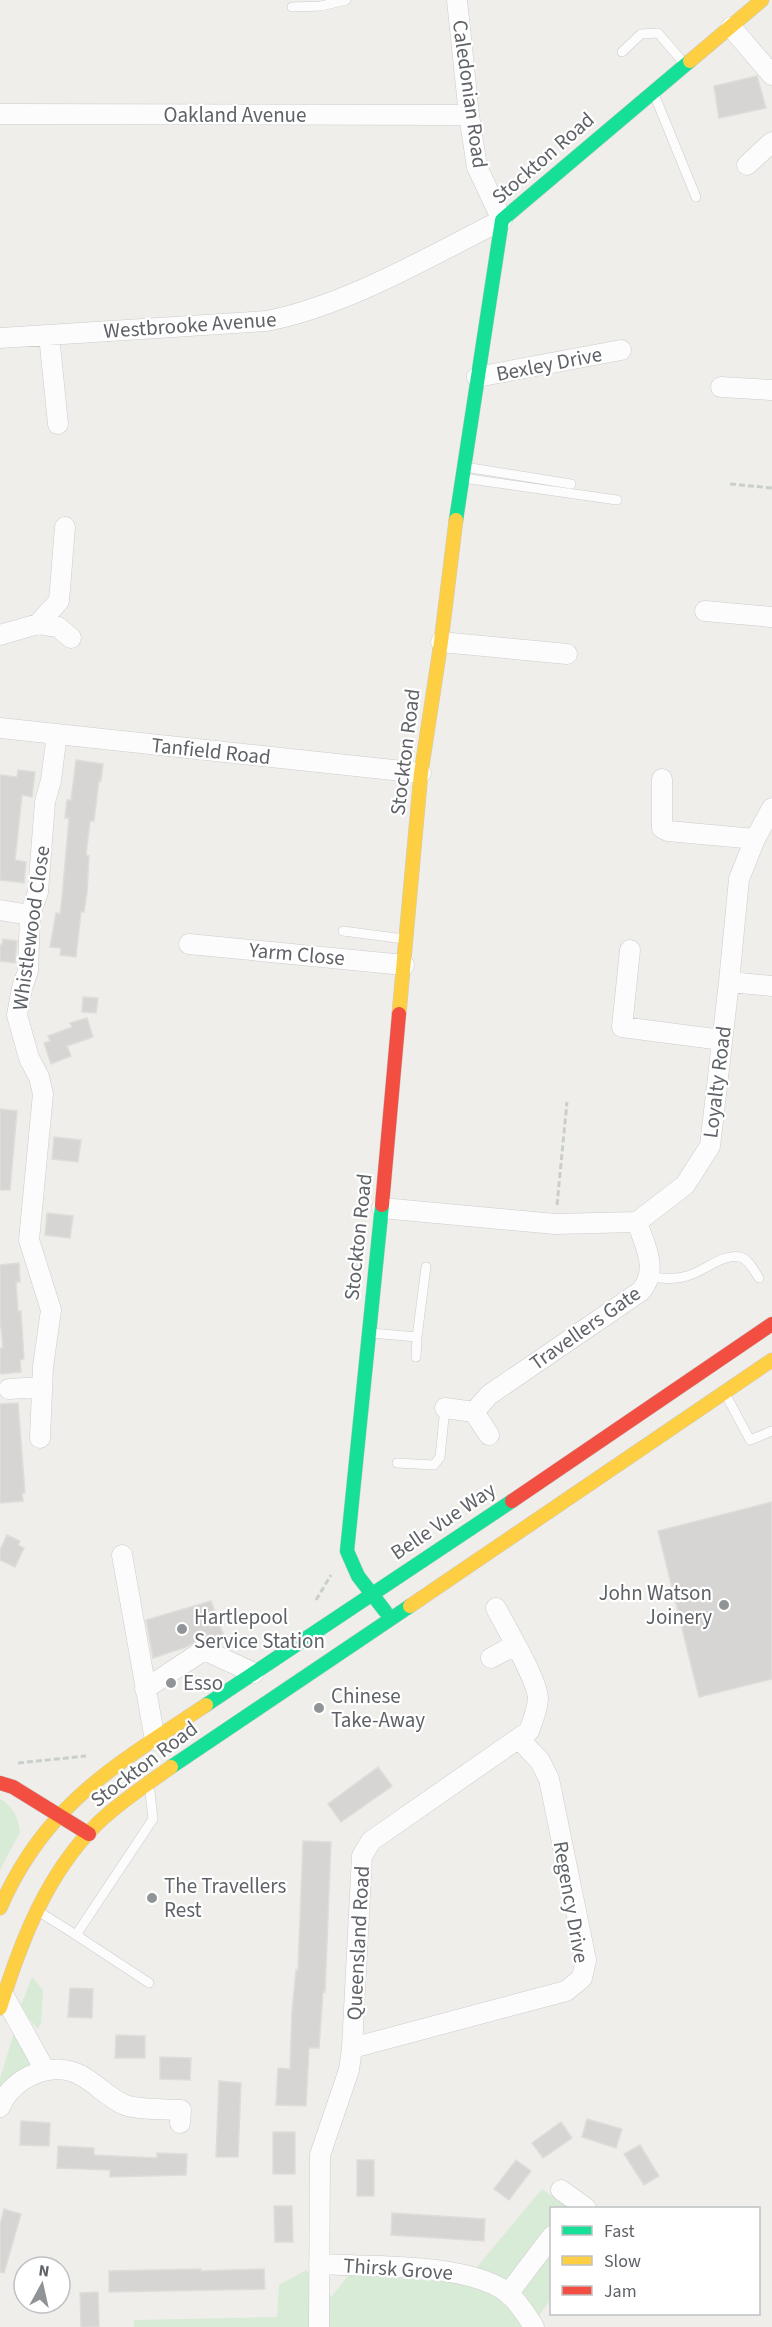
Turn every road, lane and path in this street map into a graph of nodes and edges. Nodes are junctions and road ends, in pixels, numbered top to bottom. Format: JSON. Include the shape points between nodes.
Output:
{"nodes":[{"id":1,"x":346,"y":0,"type":"edge"},
{"id":2,"x":457,"y":0,"type":"edge"},
{"id":3,"x":762,"y":0,"type":"edge"},
{"id":4,"x":292,"y":6,"type":"dead end"},
{"id":5,"x":731,"y":27,"type":"junction"},
{"id":6,"x":622,"y":52,"type":"dead end"},
{"id":7,"x":685,"y":65,"type":"junction"},
{"id":8,"x":772,"y":75,"type":"edge"},
{"id":9,"x":653,"y":92,"type":"junction"},
{"id":10,"x":0,"y":114,"type":"edge"},
{"id":11,"x":469,"y":115,"type":"junction"},
{"id":12,"x":772,"y":142,"type":"edge"},
{"id":13,"x":747,"y":165,"type":"dead end"},
{"id":14,"x":696,"y":196,"type":"dead end"},
{"id":15,"x":502,"y":220,"type":"junction"},
{"id":16,"x":49,"y":335,"type":"junction"},
{"id":17,"x":0,"y":338,"type":"edge"},
{"id":18,"x":621,"y":350,"type":"dead end"},
{"id":19,"x":477,"y":377,"type":"junction"},
{"id":20,"x":721,"y":387,"type":"dead end"},
{"id":21,"x":772,"y":390,"type":"edge"},
{"id":22,"x":58,"y":424,"type":"dead end"},
{"id":23,"x":462,"y":472,"type":"junction"},
{"id":24,"x":571,"y":484,"type":"dead end"},
{"id":25,"x":730,"y":484,"type":"dead end"},
{"id":26,"x":772,"y":488,"type":"edge"},
{"id":27,"x":617,"y":500,"type":"dead end"},
{"id":28,"x":65,"y":527,"type":"dead end"},
{"id":29,"x":705,"y":611,"type":"dead end"},
{"id":30,"x":772,"y":617,"type":"edge"},
{"id":31,"x":38,"y":624,"type":"junction"},
{"id":32,"x":0,"y":635,"type":"edge"},
{"id":33,"x":71,"y":638,"type":"dead end"},
{"id":34,"x":441,"y":642,"type":"junction"},
{"id":35,"x":567,"y":654,"type":"dead end"},
{"id":36,"x":0,"y":728,"type":"edge"},
{"id":37,"x":57,"y":735,"type":"junction"},
{"id":38,"x":422,"y":773,"type":"junction"},
{"id":39,"x":662,"y":779,"type":"dead end"},
{"id":40,"x":772,"y":808,"type":"edge"},
{"id":41,"x":755,"y":839,"type":"junction"},
{"id":42,"x":0,"y":910,"type":"edge"},
{"id":43,"x":30,"y":915,"type":"junction"},
{"id":44,"x":343,"y":931,"type":"dead end"},
{"id":45,"x":406,"y":939,"type":"junction"},
{"id":46,"x":189,"y":944,"type":"dead end"},
{"id":47,"x":630,"y":950,"type":"dead end"},
{"id":48,"x":404,"y":965,"type":"junction"},
{"id":49,"x":729,"y":982,"type":"junction"},
{"id":50,"x":772,"y":986,"type":"edge"},
{"id":51,"x":722,"y":1040,"type":"junction"},
{"id":52,"x":567,"y":1102,"type":"dead end"},
{"id":53,"x":382,"y":1208,"type":"junction"},
{"id":54,"x":637,"y":1222,"type":"junction"},
{"id":55,"x":555,"y":1224,"type":"junction"},
{"id":56,"x":426,"y":1267,"type":"dead end"},
{"id":57,"x":649,"y":1277,"type":"junction"},
{"id":58,"x":759,"y":1278,"type":"dead end"},
{"id":59,"x":772,"y":1324,"type":"edge"},
{"id":60,"x":369,"y":1333,"type":"junction"},
{"id":61,"x":417,"y":1337,"type":"junction"},
{"id":62,"x":416,"y":1357,"type":"dead end"},
{"id":63,"x":772,"y":1360,"type":"edge"},
{"id":64,"x":42,"y":1387,"type":"junction"},
{"id":65,"x":9,"y":1389,"type":"dead end"},
{"id":66,"x":724,"y":1393,"type":"junction"},
{"id":67,"x":445,"y":1408,"type":"joint"},
{"id":68,"x":474,"y":1412,"type":"junction"},
{"id":69,"x":772,"y":1431,"type":"edge"},
{"id":70,"x":489,"y":1435,"type":"dead end"},
{"id":71,"x":40,"y":1438,"type":"dead end"},
{"id":72,"x":397,"y":1463,"type":"dead end"},
{"id":73,"x":122,"y":1555,"type":"dead end"},
{"id":74,"x":372,"y":1595,"type":"junction"},
{"id":75,"x":496,"y":1608,"type":"dead end"},
{"id":76,"x":390,"y":1619,"type":"junction"},
{"id":77,"x":515,"y":1645,"type":"junction"},
{"id":78,"x":491,"y":1658,"type":"dead end"},
{"id":79,"x":254,"y":1673,"type":"junction"},
{"id":80,"x":145,"y":1689,"type":"junction"},
{"id":81,"x":519,"y":1739,"type":"junction"},
{"id":82,"x":155,"y":1740,"type":"junction"},
{"id":83,"x":136,"y":1752,"type":"joint"},
{"id":84,"x":91,"y":1756,"type":"dead end"},
{"id":85,"x":12,"y":1762,"type":"dead end"},
{"id":86,"x":0,"y":1783,"type":"edge"},
{"id":87,"x":149,"y":1784,"type":"junction"},
{"id":88,"x":59,"y":1814,"type":"junction"},
{"id":89,"x":89,"y":1834,"type":"junction"},
{"id":90,"x":6,"y":1904,"type":"edge"},
{"id":91,"x":31,"y":1908,"type":"junction"},
{"id":92,"x":76,"y":1935,"type":"junction"},
{"id":93,"x":149,"y":1983,"type":"dead end"},
{"id":94,"x":2,"y":2002,"type":"edge"},
{"id":95,"x":352,"y":2048,"type":"junction"},
{"id":96,"x":45,"y":2070,"type":"junction"},
{"id":97,"x":0,"y":2107,"type":"edge"},
{"id":98,"x":180,"y":2123,"type":"dead end"},
{"id":99,"x":561,"y":2190,"type":"dead end"},
{"id":100,"x":578,"y":2206,"type":"edge"},
{"id":101,"x":550,"y":2239,"type":"edge"},
{"id":102,"x":319,"y":2264,"type":"junction"},
{"id":103,"x":508,"y":2294,"type":"junction"},
{"id":104,"x":319,"y":2327,"type":"edge"},
{"id":105,"x":534,"y":2327,"type":"edge"}],
"edges":[{"from":1,"to":4,"type":"lane","via":[[315,7]]},
{"from":2,"to":11,"type":"street","name":"Caledonian Road"},
{"from":3,"to":5,"type":"main road","name":"Stockton Road"},
{"from":5,"to":7,"type":"main road","name":"Stockton Road"},
{"from":5,"to":8,"type":"street"},
{"from":6,"to":7,"type":"lane","via":[[642,34],[658,33]]},
{"from":7,"to":9,"type":"main road","name":"Stockton Road"},
{"from":9,"to":14,"type":"lane"},
{"from":9,"to":15,"type":"main road","name":"Stockton Road"},
{"from":10,"to":11,"type":"street","name":"Oakland Avenue"},
{"from":11,"to":15,"type":"street","name":"Caledonian Road","via":[[477,167]]},
{"from":12,"to":13,"type":"street"},
{"from":15,"to":16,"type":"street","name":"Westbrooke Avenue","via":[[333,303],[299,315],[267,321]]},
{"from":15,"to":19,"type":"main road","name":"Stockton Road"},
{"from":16,"to":17,"type":"street","name":"Westbrooke Avenue"},
{"from":16,"to":22,"type":"street"},
{"from":18,"to":19,"type":"street","name":"Bexley Drive"},
{"from":19,"to":23,"type":"main road","name":"Stockton Road"},
{"from":20,"to":21,"type":"street"},
{"from":23,"to":24,"type":"lane"},
{"from":23,"to":27,"type":"lane"},
{"from":23,"to":34,"type":"main road","name":"Stockton Road"},
{"from":25,"to":26,"type":"path"},
{"from":28,"to":31,"type":"street","via":[[59,601]]},
{"from":29,"to":30,"type":"street"},
{"from":31,"to":32,"type":"street"},
{"from":31,"to":33,"type":"street","via":[[58,627]]},
{"from":34,"to":35,"type":"street"},
{"from":34,"to":38,"type":"main road","name":"Stockton Road"},
{"from":36,"to":37,"type":"street","name":"Tanfield Road"},
{"from":37,"to":38,"type":"street","name":"Tanfield Road"},
{"from":37,"to":43,"type":"street","name":"Whistlewood Close","via":[[45,802],[40,882]]},
{"from":38,"to":45,"type":"main road","name":"Stockton Road"},
{"from":39,"to":41,"type":"street","via":[[662,828]]},
{"from":40,"to":41,"type":"street","name":"Loyalty Road"},
{"from":41,"to":49,"type":"street","name":"Loyalty Road","via":[[739,879]]},
{"from":42,"to":43,"type":"street"},
{"from":43,"to":64,"type":"street","name":"Whistlewood Close","via":[[28,971],[17,1015],[43,1094],[29,1240],[51,1310]]},
{"from":44,"to":45,"type":"lane"},
{"from":45,"to":48,"type":"main road","name":"Stockton Road"},
{"from":46,"to":48,"type":"street","name":"Yarm Close"},
{"from":47,"to":51,"type":"street","via":[[622,1027]]},
{"from":48,"to":53,"type":"main road","name":"Stockton Road"},
{"from":49,"to":50,"type":"street"},
{"from":49,"to":51,"type":"street","name":"Loyalty Road"},
{"from":51,"to":54,"type":"street","name":"Loyalty Road","via":[[710,1146],[685,1185]]},
{"from":52,"to":55,"type":"path"},
{"from":53,"to":55,"type":"street"},
{"from":53,"to":60,"type":"main road","name":"Stockton Road"},
{"from":54,"to":55,"type":"street"},
{"from":54,"to":57,"type":"street","name":"Travellers Gate","via":[[649,1260]]},
{"from":56,"to":61,"type":"lane"},
{"from":57,"to":58,"type":"lane","via":[[685,1277],[739,1256],[746,1259]]},
{"from":57,"to":68,"type":"street","name":"Travellers Gate","via":[[641,1291],[489,1395]]},
{"from":59,"to":74,"type":"main road","name":"Belle Vue Way"},
{"from":60,"to":61,"type":"lane"},
{"from":60,"to":74,"type":"main road","name":"Stockton Road","via":[[347,1551],[352,1568]]},
{"from":61,"to":62,"type":"lane"},
{"from":63,"to":66,"type":"main road","name":"Stockton Road"},
{"from":64,"to":65,"type":"street"},
{"from":64,"to":71,"type":"street","name":"Whistlewood Close"},
{"from":66,"to":69,"type":"lane","via":[[750,1440]]},
{"from":66,"to":76,"type":"main road","name":"Stockton Road"},
{"from":67,"to":68,"type":"street"},
{"from":67,"to":72,"type":"lane","via":[[440,1457],[434,1465]]},
{"from":68,"to":70,"type":"street"},
{"from":73,"to":80,"type":"street"},
{"from":74,"to":76,"type":"main road","name":"Stockton Road"},
{"from":74,"to":79,"type":"main road","name":"Belle Vue Way"},
{"from":75,"to":77,"type":"street","name":"Queensland Road"},
{"from":76,"to":87,"type":"main road","name":"Stockton Road","via":[[278,1692]]},
{"from":77,"to":78,"type":"street"},
{"from":77,"to":81,"type":"street","name":"Queensland Road","via":[[538,1696],[529,1731]]},
{"from":79,"to":80,"type":"street","via":[[204,1650]]},
{"from":79,"to":82,"type":"main road","name":"Belle Vue Way"},
{"from":80,"to":82,"type":"street"},
{"from":81,"to":95,"type":"street","name":"Queensland Road","via":[[371,1841],[362,1856]]},
{"from":81,"to":95,"type":"street","name":"Regency Drive","via":[[540,1761],[549,1779],[586,1960],[582,1978],[566,1991]]},
{"from":82,"to":83,"type":"main road","name":"Belle Vue Way"},
{"from":83,"to":88,"type":"main road","name":"Stockton Road"},
{"from":84,"to":85,"type":"path"},
{"from":86,"to":88,"type":"main road"},
{"from":87,"to":89,"type":"main road","name":"Stockton Road"},
{"from":87,"to":92,"type":"lane","via":[[153,1819]]},
{"from":88,"to":89,"type":"main road"},
{"from":88,"to":90,"type":"main road","name":"Stockton Road","via":[[15,1876]]},
{"from":89,"to":91,"type":"main road","name":"Stockton Road"},
{"from":91,"to":92,"type":"lane"},
{"from":91,"to":94,"type":"main road","name":"Stockton Road"},
{"from":92,"to":93,"type":"lane"},
{"from":94,"to":96,"type":"street"},
{"from":95,"to":102,"type":"street","name":"Queensland Road","via":[[349,2070],[320,2154]]},
{"from":96,"to":97,"type":"street","via":[[15,2086]]},
{"from":96,"to":98,"type":"street","via":[[82,2075],[126,2105],[181,2110]]},
{"from":99,"to":100,"type":"street"},
{"from":101,"to":103,"type":"street"},
{"from":102,"to":103,"type":"street","name":"Thirsk Grove","via":[[465,2274]]},
{"from":102,"to":104,"type":"street","name":"Queensland Road"},
{"from":103,"to":105,"type":"street"}]}
